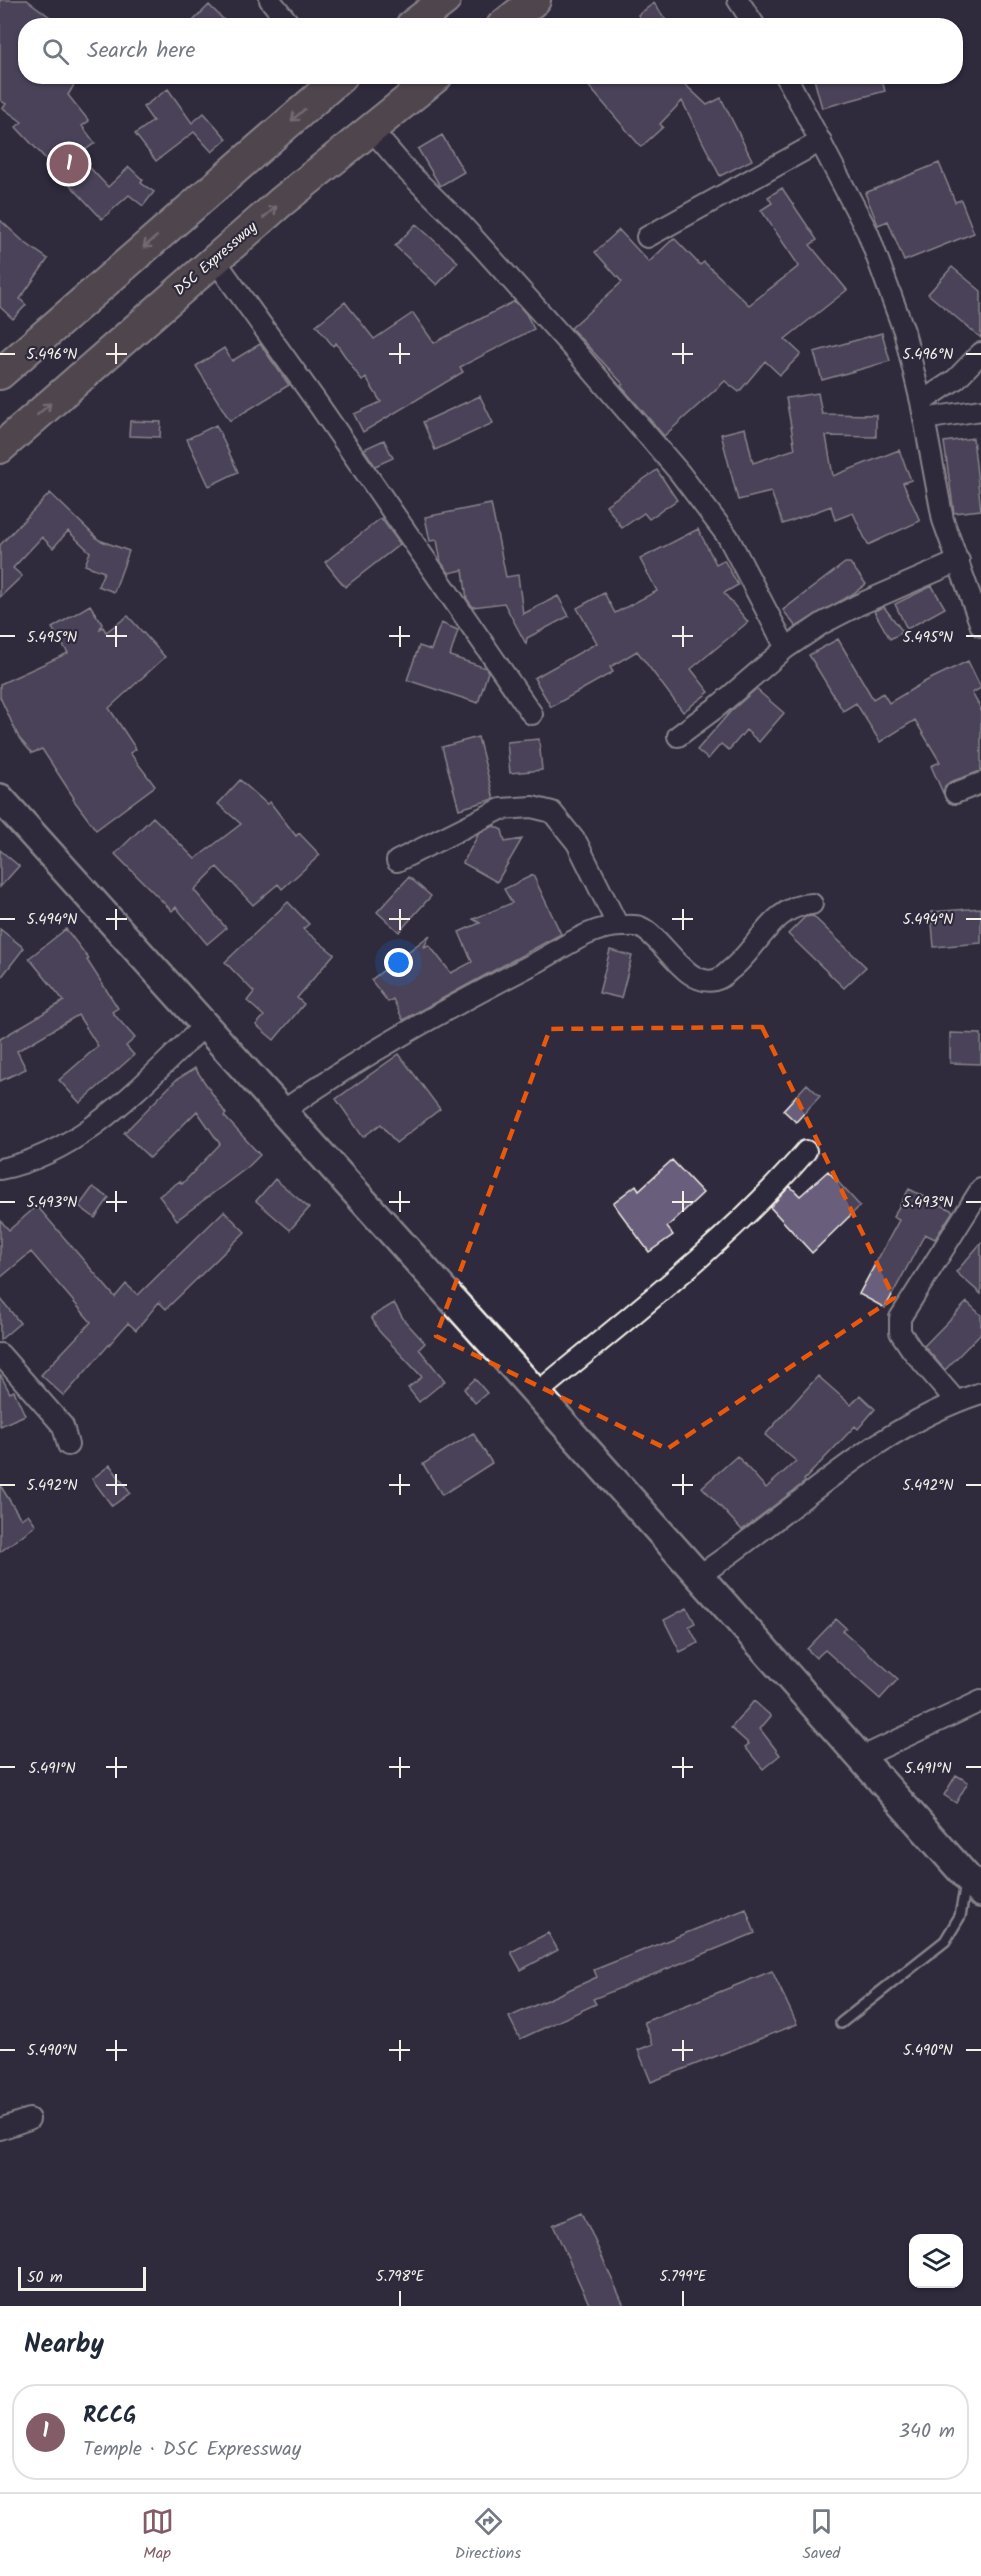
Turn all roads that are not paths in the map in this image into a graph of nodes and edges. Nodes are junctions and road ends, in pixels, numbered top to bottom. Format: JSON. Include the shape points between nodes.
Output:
{"nodes":[{"id":1,"x":270,"y":0,"type":"edge"},
{"id":2,"x":445,"y":0,"type":"edge"},
{"id":3,"x":535,"y":0,"type":"edge"},
{"id":4,"x":738,"y":0,"type":"edge"},
{"id":5,"x":285,"y":18,"type":"edge"},
{"id":6,"x":421,"y":18,"type":"edge"},
{"id":7,"x":512,"y":18,"type":"edge"},
{"id":8,"x":750,"y":18,"type":"edge"},
{"id":9,"x":331,"y":84,"type":"edge"},
{"id":10,"x":427,"y":84,"type":"edge"},
{"id":11,"x":790,"y":84,"type":"edge"},
{"id":12,"x":371,"y":129,"type":"junction"},
{"id":13,"x":821,"y":141,"type":"junction"},
{"id":14,"x":647,"y":237,"type":"dead end"},
{"id":15,"x":214,"y":260,"type":"junction"},
{"id":16,"x":981,"y":353,"type":"edge"},
{"id":17,"x":0,"y":374,"type":"edge"},
{"id":18,"x":922,"y":410,"type":"junction"},
{"id":19,"x":981,"y":410,"type":"edge"},
{"id":20,"x":0,"y":448,"type":"edge"},
{"id":21,"x":959,"y":561,"type":"junction"},
{"id":22,"x":976,"y":598,"type":"edge"},
{"id":23,"x":981,"y":626,"type":"edge"},
{"id":24,"x":786,"y":648,"type":"junction"},
{"id":25,"x":532,"y":714,"type":"dead end"},
{"id":26,"x":678,"y":736,"type":"dead end"},
{"id":27,"x":981,"y":783,"type":"edge"},
{"id":28,"x":955,"y":793,"type":"dead end"},
{"id":29,"x":3,"y":807,"type":"edge"},
{"id":30,"x":397,"y":861,"type":"dead end"},
{"id":31,"x":812,"y":904,"type":"dead end"},
{"id":32,"x":618,"y":926,"type":"junction"},
{"id":33,"x":206,"y":1024,"type":"junction"},
{"id":34,"x":283,"y":1111,"type":"junction"},
{"id":35,"x":806,"y":1151,"type":"dead end"},
{"id":36,"x":0,"y":1169,"type":"edge"},
{"id":37,"x":981,"y":1189,"type":"edge"},
{"id":38,"x":0,"y":1354,"type":"edge"},
{"id":39,"x":537,"y":1393,"type":"junction"},
{"id":40,"x":981,"y":1393,"type":"edge"},
{"id":41,"x":956,"y":1401,"type":"junction"},
{"id":42,"x":68,"y":1445,"type":"dead end"},
{"id":43,"x":698,"y":1576,"type":"junction"},
{"id":44,"x":981,"y":1701,"type":"edge"},
{"id":45,"x":860,"y":1758,"type":"junction"},
{"id":46,"x":974,"y":1885,"type":"edge"},
{"id":47,"x":841,"y":2023,"type":"dead end"},
{"id":48,"x":30,"y":2120,"type":"dead end"},
{"id":49,"x":0,"y":2129,"type":"edge"}],
"edges":[{"from":1,"to":5,"type":"street"},
{"from":2,"to":6,"type":"main road"},
{"from":3,"to":7,"type":"main road"},
{"from":4,"to":8,"type":"street"},
{"from":9,"to":17,"type":"main road","one_way":true},
{"from":10,"to":12,"type":"main road","name":"DSC Expressway"},
{"from":11,"to":13,"type":"street"},
{"from":15,"to":12,"type":"main road","name":"DSC Expressway","one_way":true},
{"from":12,"to":24,"type":"street","via":[[577,353],[679,472],[728,537]]},
{"from":13,"to":14,"type":"street"},
{"from":13,"to":18,"type":"street","via":[[868,233],[904,332]]},
{"from":20,"to":15,"type":"main road","name":"DSC Expressway","one_way":true},
{"from":15,"to":25,"type":"street"},
{"from":16,"to":18,"type":"street"},
{"from":18,"to":19,"type":"street"},
{"from":18,"to":21,"type":"street","via":[[943,520]]},
{"from":21,"to":22,"type":"street"},
{"from":21,"to":24,"type":"street","via":[[858,605]]},
{"from":22,"to":23,"type":"street"},
{"from":24,"to":26,"type":"street"},
{"from":27,"to":28,"type":"street"},
{"from":29,"to":33,"type":"main road"},
{"from":30,"to":32,"type":"street","via":[[501,809],[532,807],[552,812],[577,843]]},
{"from":31,"to":32,"type":"street","via":[[799,904],[780,915],[742,962],[717,980],[705,980],[685,970],[638,926]]},
{"from":32,"to":34,"type":"street","via":[[586,934],[434,1016],[337,1073]]},
{"from":33,"to":34,"type":"main road"},
{"from":33,"to":36,"type":"street","via":[[134,1092],[77,1137],[50,1154]]},
{"from":34,"to":39,"type":"main road"},
{"from":35,"to":39,"type":"street","via":[[770,1192],[683,1273]]},
{"from":37,"to":41,"type":"street","via":[[900,1318],[900,1332],[906,1341]]},
{"from":38,"to":42,"type":"street","via":[[63,1426]]},
{"from":39,"to":43,"type":"main road"},
{"from":40,"to":41,"type":"street"},
{"from":41,"to":43,"type":"street","via":[[905,1426],[841,1469],[734,1553]]},
{"from":43,"to":45,"type":"main road"},
{"from":44,"to":45,"type":"street"},
{"from":45,"to":46,"type":"main road"},
{"from":46,"to":47,"type":"lane","via":[[945,1941]]},
{"from":48,"to":49,"type":"street"}]}
